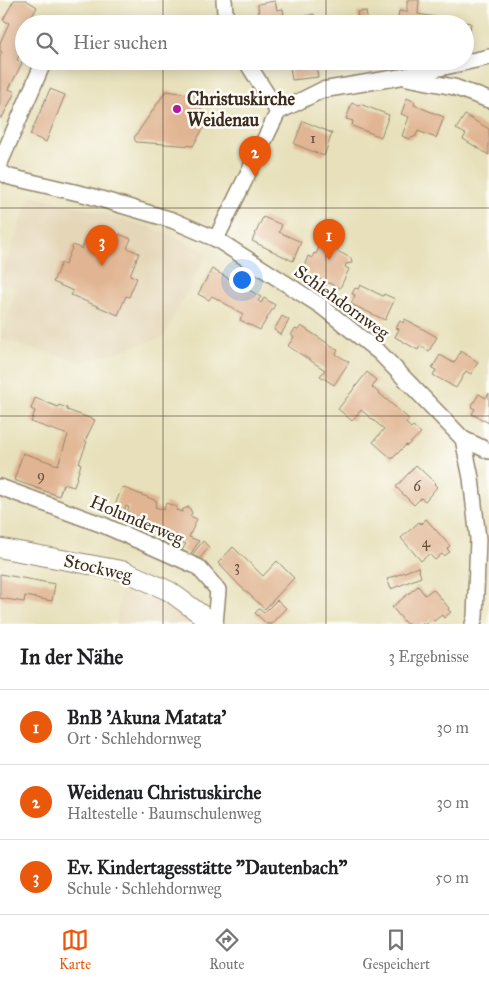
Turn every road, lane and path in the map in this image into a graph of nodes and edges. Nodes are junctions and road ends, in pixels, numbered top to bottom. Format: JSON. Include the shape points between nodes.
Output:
{"nodes":[{"id":1,"x":224,"y":0,"type":"edge"},
{"id":2,"x":225,"y":15,"type":"edge"},
{"id":3,"x":489,"y":57,"type":"edge"},
{"id":4,"x":474,"y":60,"type":"edge"},
{"id":5,"x":40,"y":70,"type":"edge"},
{"id":6,"x":252,"y":70,"type":"edge"},
{"id":7,"x":431,"y":70,"type":"edge"},
{"id":8,"x":400,"y":77,"type":"junction"},
{"id":9,"x":489,"y":100,"type":"edge"},
{"id":10,"x":278,"y":112,"type":"junction"},
{"id":11,"x":0,"y":162,"type":"edge"},
{"id":12,"x":0,"y":172,"type":"edge"},
{"id":13,"x":216,"y":239,"type":"junction"},
{"id":14,"x":463,"y":439,"type":"junction"},
{"id":15,"x":489,"y":451,"type":"edge"},
{"id":16,"x":0,"y":487,"type":"edge"},
{"id":17,"x":0,"y":548,"type":"edge"},
{"id":18,"x":214,"y":624,"type":"edge"},
{"id":19,"x":473,"y":624,"type":"edge"}],
"edges":[{"from":1,"to":2,"type":"street"},
{"from":3,"to":4,"type":"street"},
{"from":5,"to":11,"type":"street"},
{"from":6,"to":10,"type":"street"},
{"from":7,"to":8,"type":"street"},
{"from":8,"to":9,"type":"street","via":[[454,87]]},
{"from":8,"to":10,"type":"street","via":[[322,90]]},
{"from":10,"to":13,"type":"street"},
{"from":12,"to":13,"type":"street","name":"Schlehdornweg","via":[[172,220]]},
{"from":13,"to":14,"type":"street","name":"Schlehdornweg","via":[[321,306],[380,353]]},
{"from":14,"to":15,"type":"street"},
{"from":14,"to":19,"type":"street","via":[[478,539],[476,617]]},
{"from":16,"to":18,"type":"street","name":"Holunderweg","via":[[103,525],[198,567],[218,590]]},
{"from":17,"to":18,"type":"street","name":"Stockweg","via":[[124,571],[169,591]]}]}
